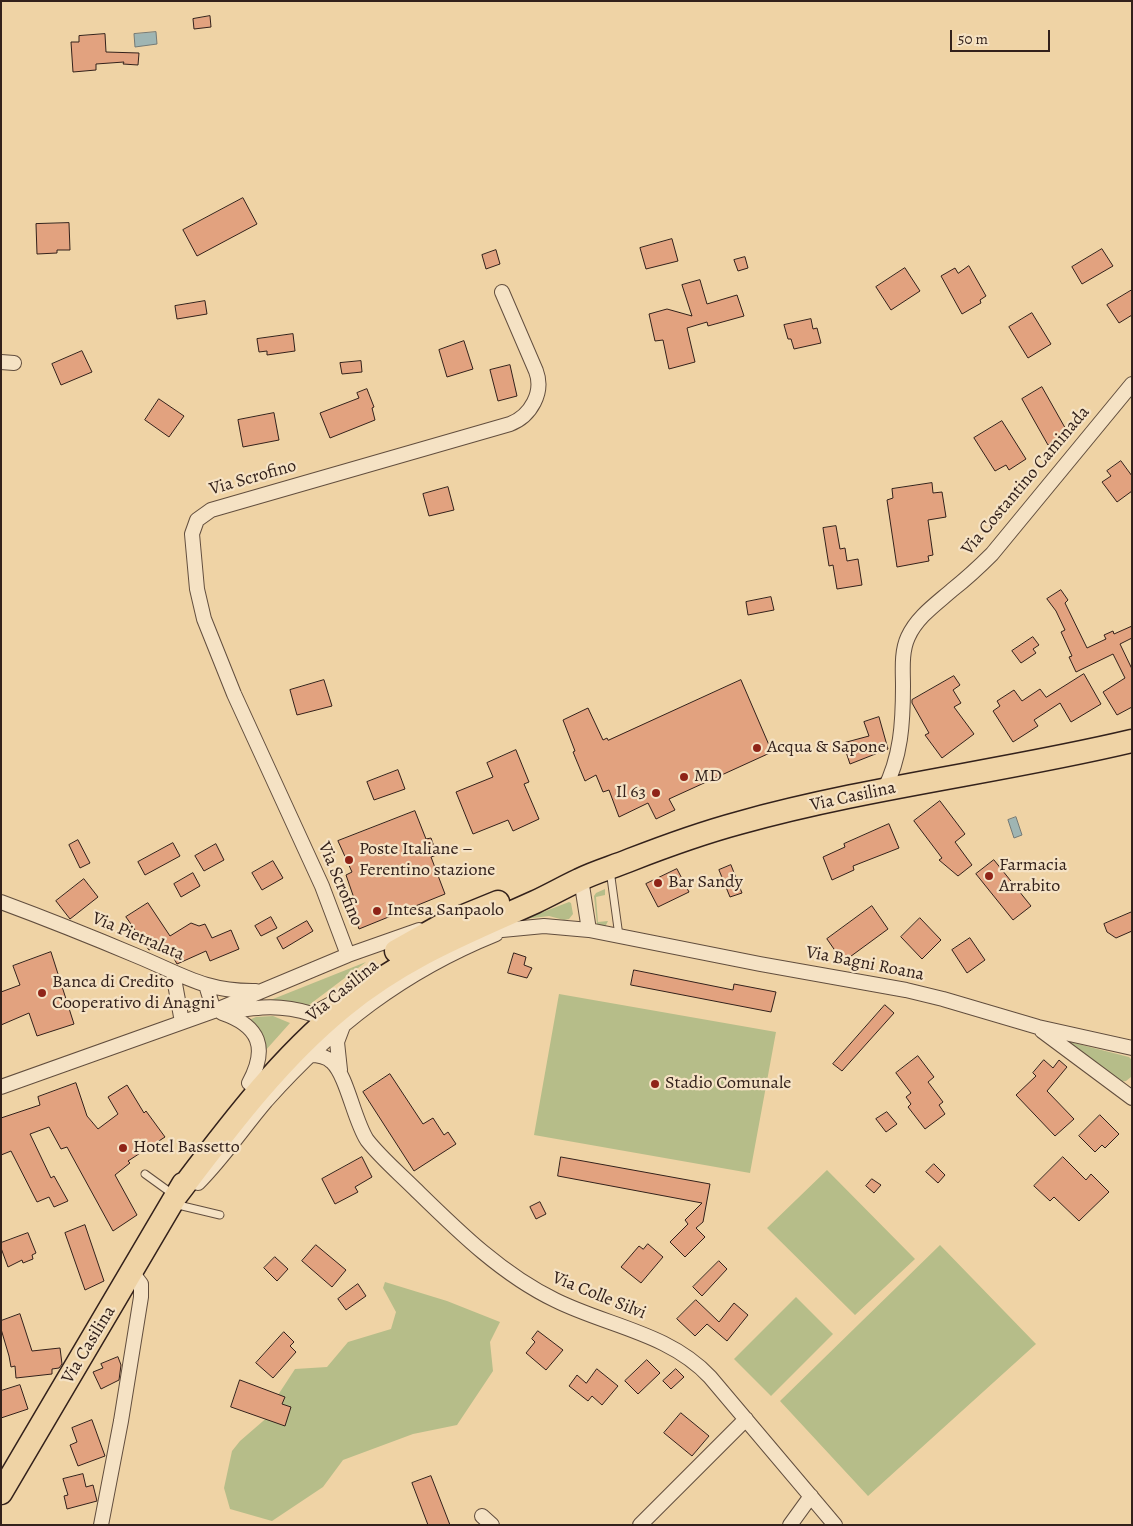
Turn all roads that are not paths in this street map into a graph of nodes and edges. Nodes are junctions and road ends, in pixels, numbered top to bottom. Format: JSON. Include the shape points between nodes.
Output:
{"nodes":[{"id":1,"x":502,"y":292,"type":"dead end"},
{"id":2,"x":1132,"y":384,"type":"edge"},
{"id":3,"x":1132,"y":741,"type":"edge"},
{"id":4,"x":884,"y":790,"type":"junction"},
{"id":5,"x":610,"y":868,"type":"junction"},
{"id":6,"x":581,"y":879,"type":"junction"},
{"id":7,"x":1,"y":902,"type":"edge"},
{"id":8,"x":453,"y":929,"type":"junction"},
{"id":9,"x":506,"y":930,"type":"junction"},
{"id":10,"x":589,"y":930,"type":"junction"},
{"id":11,"x":619,"y":936,"type":"junction"},
{"id":12,"x":348,"y":955,"type":"junction"},
{"id":13,"x":174,"y":973,"type":"junction"},
{"id":14,"x":388,"y":974,"type":"junction"},
{"id":15,"x":206,"y":985,"type":"junction"},
{"id":16,"x":264,"y":990,"type":"junction"},
{"id":17,"x":217,"y":1012,"type":"junction"},
{"id":18,"x":312,"y":1014,"type":"junction"},
{"id":19,"x":182,"y":1022,"type":"junction"},
{"id":20,"x":344,"y":1023,"type":"junction"},
{"id":21,"x":1038,"y":1027,"type":"junction"},
{"id":22,"x":1132,"y":1048,"type":"edge"},
{"id":23,"x":310,"y":1055,"type":"junction"},
{"id":24,"x":340,"y":1074,"type":"junction"},
{"id":25,"x":249,"y":1083,"type":"junction"},
{"id":26,"x":1,"y":1087,"type":"edge"},
{"id":27,"x":1132,"y":1098,"type":"edge"},
{"id":28,"x":145,"y":1174,"type":"dead end"},
{"id":29,"x":174,"y":1200,"type":"junction"},
{"id":30,"x":220,"y":1215,"type":"dead end"},
{"id":31,"x":132,"y":1272,"type":"junction"},
{"id":32,"x":746,"y":1418,"type":"junction"},
{"id":33,"x":1,"y":1493,"type":"edge"},
{"id":34,"x":811,"y":1496,"type":"junction"},
{"id":35,"x":101,"y":1525,"type":"edge"},
{"id":36,"x":640,"y":1525,"type":"edge"},
{"id":37,"x":790,"y":1525,"type":"edge"},
{"id":38,"x":835,"y":1525,"type":"edge"}],
"edges":[{"from":1,"to":12,"type":"street","name":"Via Scrofino","via":[[539,381],[534,402],[520,419],[211,510],[200,517],[193,530],[197,589],[209,635],[322,886]]},
{"from":2,"to":4,"type":"street","name":"Via Costantino Caminada","via":[[992,554],[922,616],[910,632],[904,654],[899,747]]},
{"from":3,"to":4,"type":"main road","name":"Via Casilina","via":[[1051,760]]},
{"from":4,"to":5,"type":"main road","name":"Via Casilina","via":[[740,822]]},
{"from":5,"to":6,"type":"main road","name":"Via Casilina"},
{"from":5,"to":11,"type":"lane"},
{"from":6,"to":8,"type":"main road","name":"Via Casilina","via":[[547,896]]},
{"from":6,"to":10,"type":"street"},
{"from":7,"to":13,"type":"street","name":"Via Pietralata"},
{"from":8,"to":9,"type":"street"},
{"from":8,"to":12,"type":"street","via":[[410,932]]},
{"from":8,"to":14,"type":"main road","name":"Via Casilina"},
{"from":8,"to":18,"type":"main road","name":"Via Casilina","via":[[394,952]]},
{"from":9,"to":10,"type":"street","name":"Via Bagni Roana","via":[[544,926]]},
{"from":9,"to":20,"type":"street","via":[[420,970]]},
{"from":10,"to":11,"type":"street","name":"Via Bagni Roana"},
{"from":11,"to":21,"type":"street","name":"Via Bagni Roana","via":[[906,990]]},
{"from":12,"to":16,"type":"street"},
{"from":13,"to":15,"type":"street","name":"Via Pietralata"},
{"from":13,"to":19,"type":"street"},
{"from":14,"to":18,"type":"street"},
{"from":14,"to":29,"type":"main road","name":"Via Casilina","via":[[340,1010],[273,1074],[232,1122]]},
{"from":15,"to":16,"type":"street","name":"Via Pietralata","via":[[240,991]]},
{"from":15,"to":17,"type":"street"},
{"from":16,"to":17,"type":"street"},
{"from":17,"to":18,"type":"street","via":[[274,1006]]},
{"from":17,"to":19,"type":"street"},
{"from":17,"to":25,"type":"street","via":[[244,1024],[257,1040],[259,1061]]},
{"from":18,"to":25,"type":"main road","name":"Via Casilina"},
{"from":19,"to":26,"type":"street"},
{"from":20,"to":23,"type":"street"},
{"from":20,"to":24,"type":"street","via":[[337,1042]]},
{"from":21,"to":22,"type":"street","name":"Via Bagni Roana"},
{"from":21,"to":27,"type":"street"},
{"from":23,"to":24,"type":"street","via":[[327,1058]]},
{"from":23,"to":29,"type":"street","via":[[200,1181]]},
{"from":24,"to":32,"type":"street","name":"Via Colle Silvi","via":[[360,1128],[371,1145],[472,1243],[553,1300],[681,1352],[706,1372]]},
{"from":25,"to":29,"type":"main road","name":"Via Casilina"},
{"from":28,"to":29,"type":"lane"},
{"from":29,"to":30,"type":"lane"},
{"from":29,"to":31,"type":"main road","name":"Via Casilina"},
{"from":31,"to":33,"type":"main road","name":"Via Casilina"},
{"from":31,"to":35,"type":"street","via":[[141,1284],[141,1297]]},
{"from":32,"to":34,"type":"street","name":"Via Colle Silvi"},
{"from":32,"to":36,"type":"street"},
{"from":34,"to":37,"type":"street"},
{"from":34,"to":38,"type":"street","name":"Via Colle Silvi"}]}
